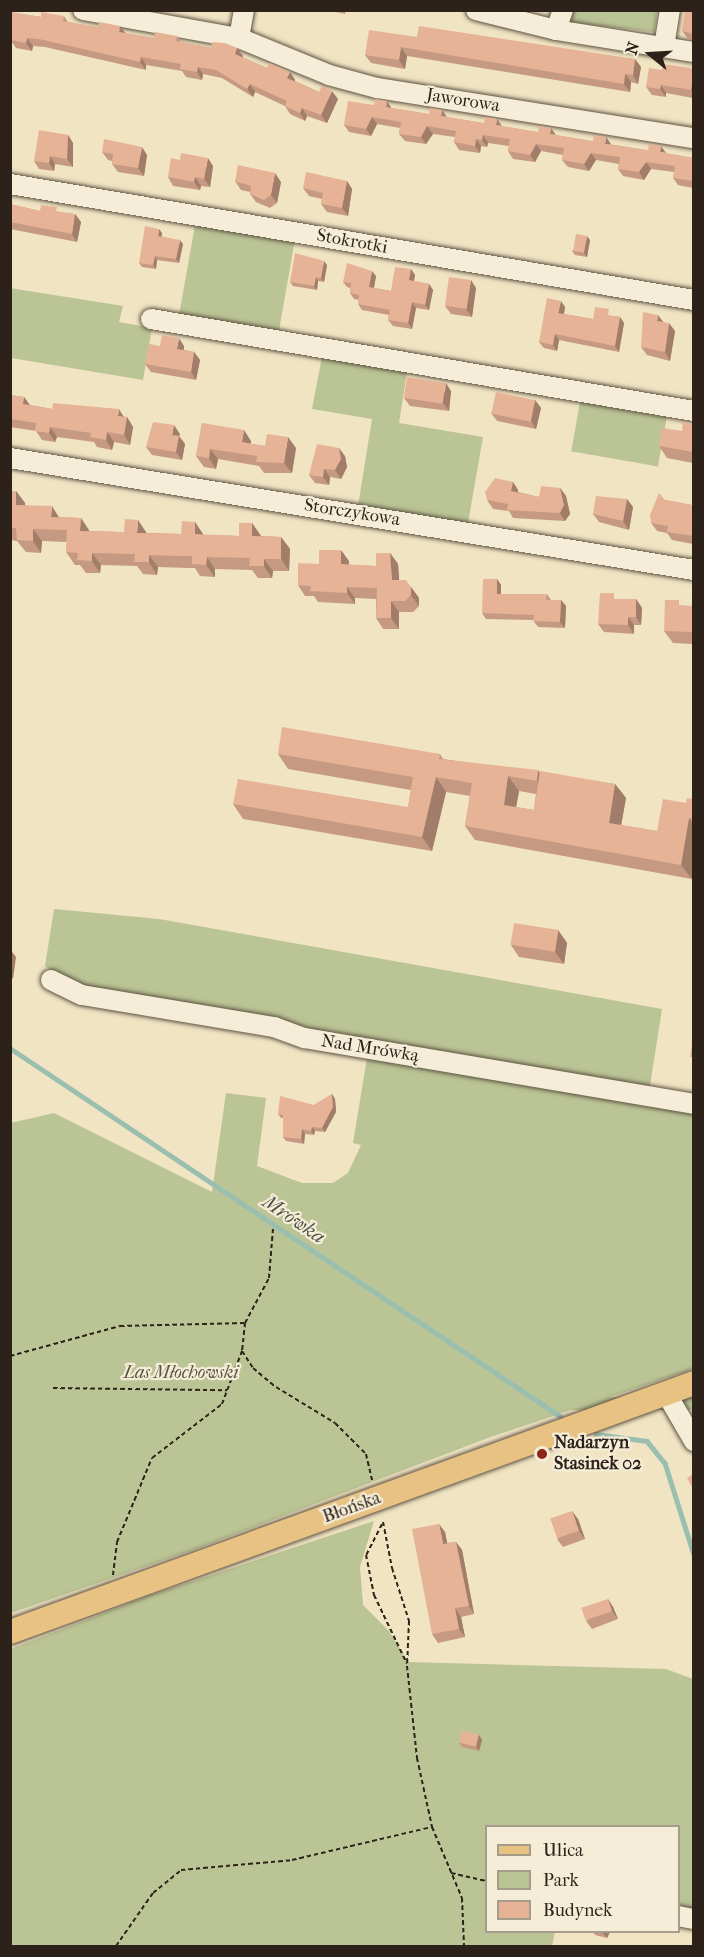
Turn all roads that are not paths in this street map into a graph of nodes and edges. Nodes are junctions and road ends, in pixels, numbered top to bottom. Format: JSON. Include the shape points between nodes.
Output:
{"nodes":[{"id":1,"x":83,"y":10,"type":"edge"},
{"id":2,"x":244,"y":10,"type":"edge"},
{"id":3,"x":476,"y":10,"type":"edge"},
{"id":4,"x":563,"y":10,"type":"edge"},
{"id":5,"x":670,"y":10,"type":"edge"},
{"id":6,"x":556,"y":30,"type":"junction"},
{"id":7,"x":239,"y":38,"type":"junction"},
{"id":8,"x":664,"y":48,"type":"junction"},
{"id":9,"x":693,"y":52,"type":"edge"},
{"id":10,"x":693,"y":138,"type":"edge"},
{"id":11,"x":10,"y":184,"type":"edge"},
{"id":12,"x":693,"y":300,"type":"edge"},
{"id":13,"x":151,"y":319,"type":"dead end"},
{"id":14,"x":693,"y":411,"type":"edge"},
{"id":15,"x":10,"y":458,"type":"edge"},
{"id":16,"x":693,"y":570,"type":"edge"},
{"id":17,"x":51,"y":980,"type":"dead end"},
{"id":18,"x":693,"y":1104,"type":"edge"},
{"id":19,"x":693,"y":1383,"type":"edge"},
{"id":20,"x":666,"y":1393,"type":"junction"},
{"id":21,"x":693,"y":1441,"type":"edge"},
{"id":22,"x":10,"y":1632,"type":"edge"}],
"edges":[{"from":1,"to":7,"type":"street","name":"Jaworowa"},
{"from":2,"to":7,"type":"street"},
{"from":3,"to":6,"type":"street"},
{"from":4,"to":6,"type":"street"},
{"from":5,"to":8,"type":"street"},
{"from":6,"to":8,"type":"street"},
{"from":7,"to":10,"type":"street","name":"Jaworowa","via":[[329,75],[377,88]]},
{"from":8,"to":9,"type":"street"},
{"from":11,"to":12,"type":"street","name":"Stokrotki"},
{"from":13,"to":14,"type":"street"},
{"from":15,"to":16,"type":"street","name":"Storczykowa"},
{"from":17,"to":18,"type":"street","name":"Nad Mrówką","via":[[82,995],[274,1027],[305,1038]]},
{"from":19,"to":20,"type":"main road","name":"Błońska"},
{"from":20,"to":21,"type":"street"},
{"from":20,"to":22,"type":"main road","name":"Błońska","via":[[381,1510],[110,1595]]}]}
